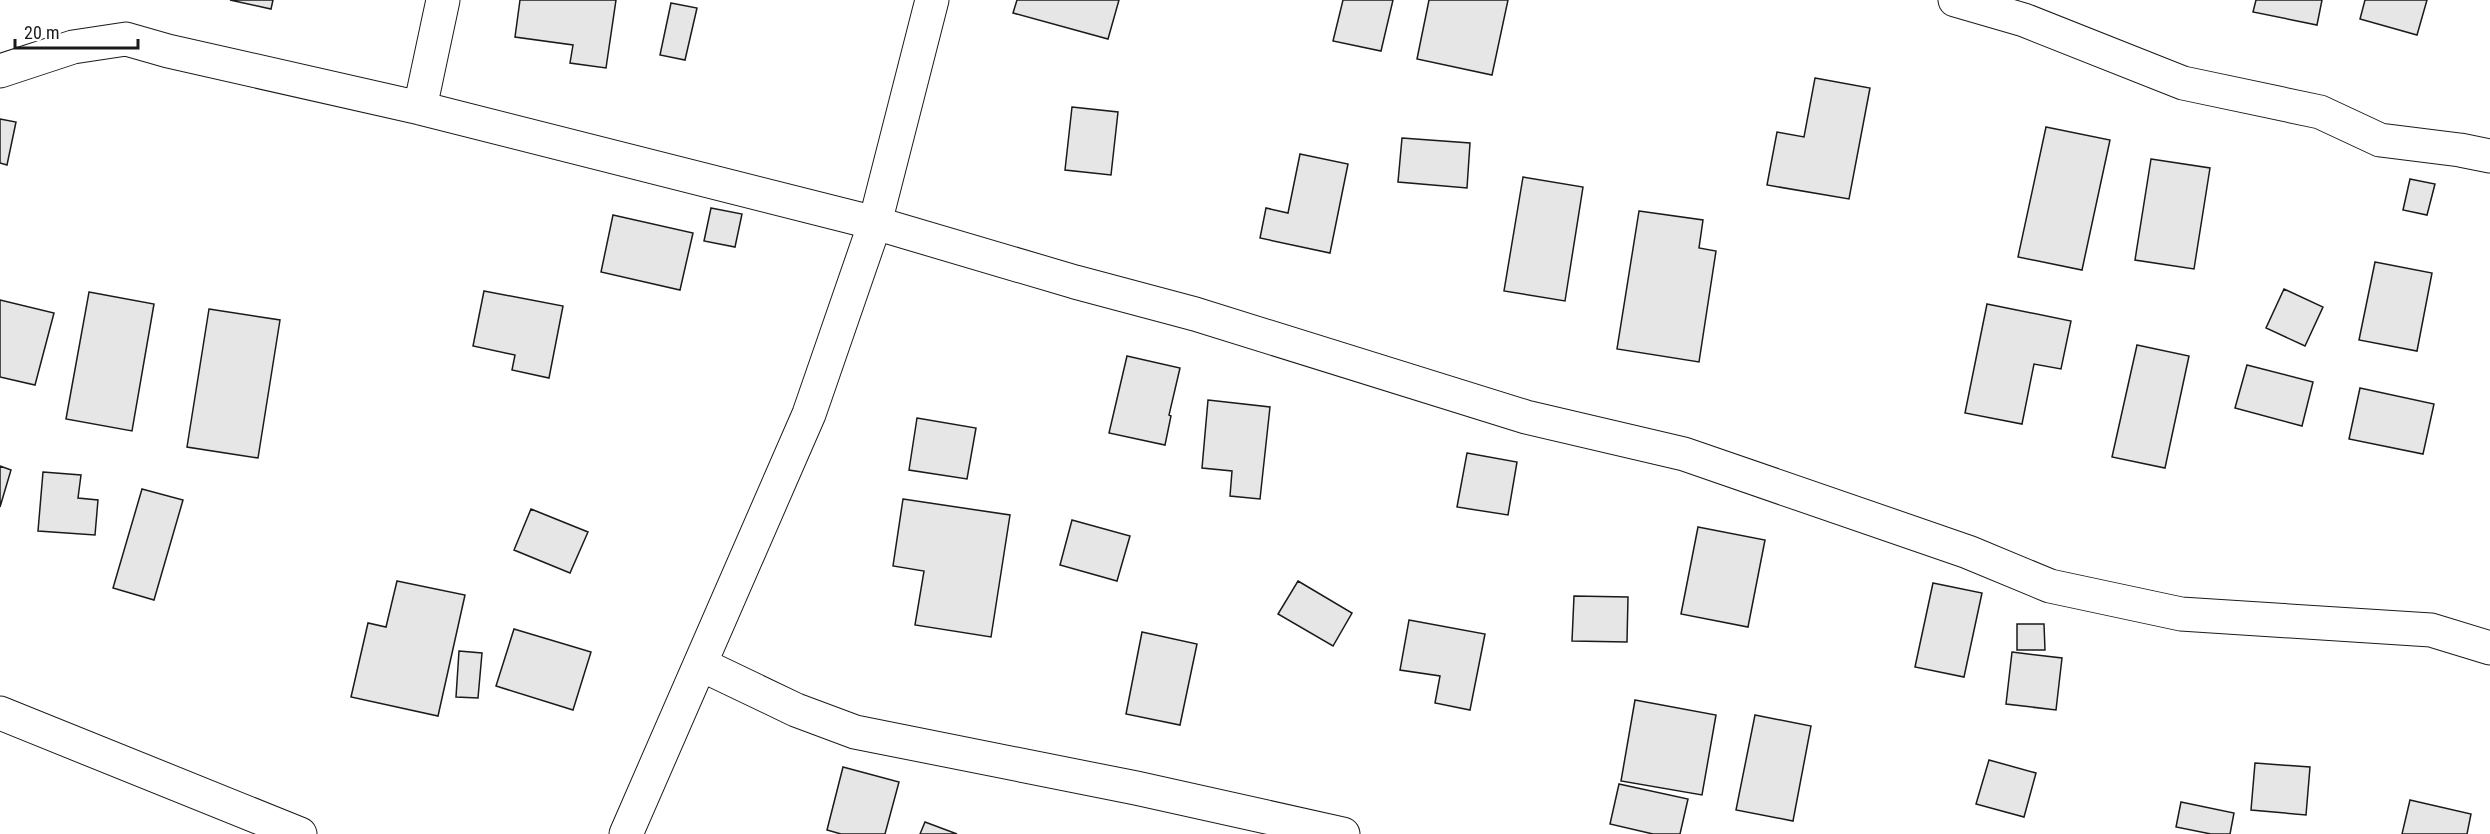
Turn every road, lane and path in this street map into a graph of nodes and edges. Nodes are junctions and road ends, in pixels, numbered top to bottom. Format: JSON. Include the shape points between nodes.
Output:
{"nodes":[{"id":1,"x":443,"y":0,"type":"edge"},
{"id":2,"x":932,"y":0,"type":"edge"},
{"id":3,"x":1955,"y":0,"type":"edge"},
{"id":4,"x":0,"y":71,"type":"edge"},
{"id":5,"x":420,"y":108,"type":"junction"},
{"id":6,"x":2490,"y":156,"type":"edge"},
{"id":7,"x":875,"y":223,"type":"junction"},
{"id":8,"x":2490,"y":648,"type":"edge"},
{"id":9,"x":700,"y":664,"type":"junction"},
{"id":10,"x":0,"y":713,"type":"edge"},
{"id":11,"x":300,"y":834,"type":"edge"},
{"id":12,"x":626,"y":834,"type":"edge"},
{"id":13,"x":1343,"y":834,"type":"edge"}],
"edges":[{"from":1,"to":5,"type":"street"},
{"from":2,"to":7,"type":"street"},
{"from":3,"to":6,"type":"street","via":[[2024,20],[2183,83],[2320,112],[2380,140]]},
{"from":4,"to":5,"type":"street","via":[[73,47],[126,39]]},
{"from":5,"to":7,"type":"street"},
{"from":7,"to":8,"type":"street","via":[[1195,314],[1526,417],[1684,454],[1968,552],[2050,586],[2181,614],[2431,630]]},
{"from":7,"to":9,"type":"street","via":[[809,414]]},
{"from":9,"to":12,"type":"street"},
{"from":9,"to":13,"type":"street","via":[[796,710],[855,732]]},
{"from":10,"to":11,"type":"street"}]}
